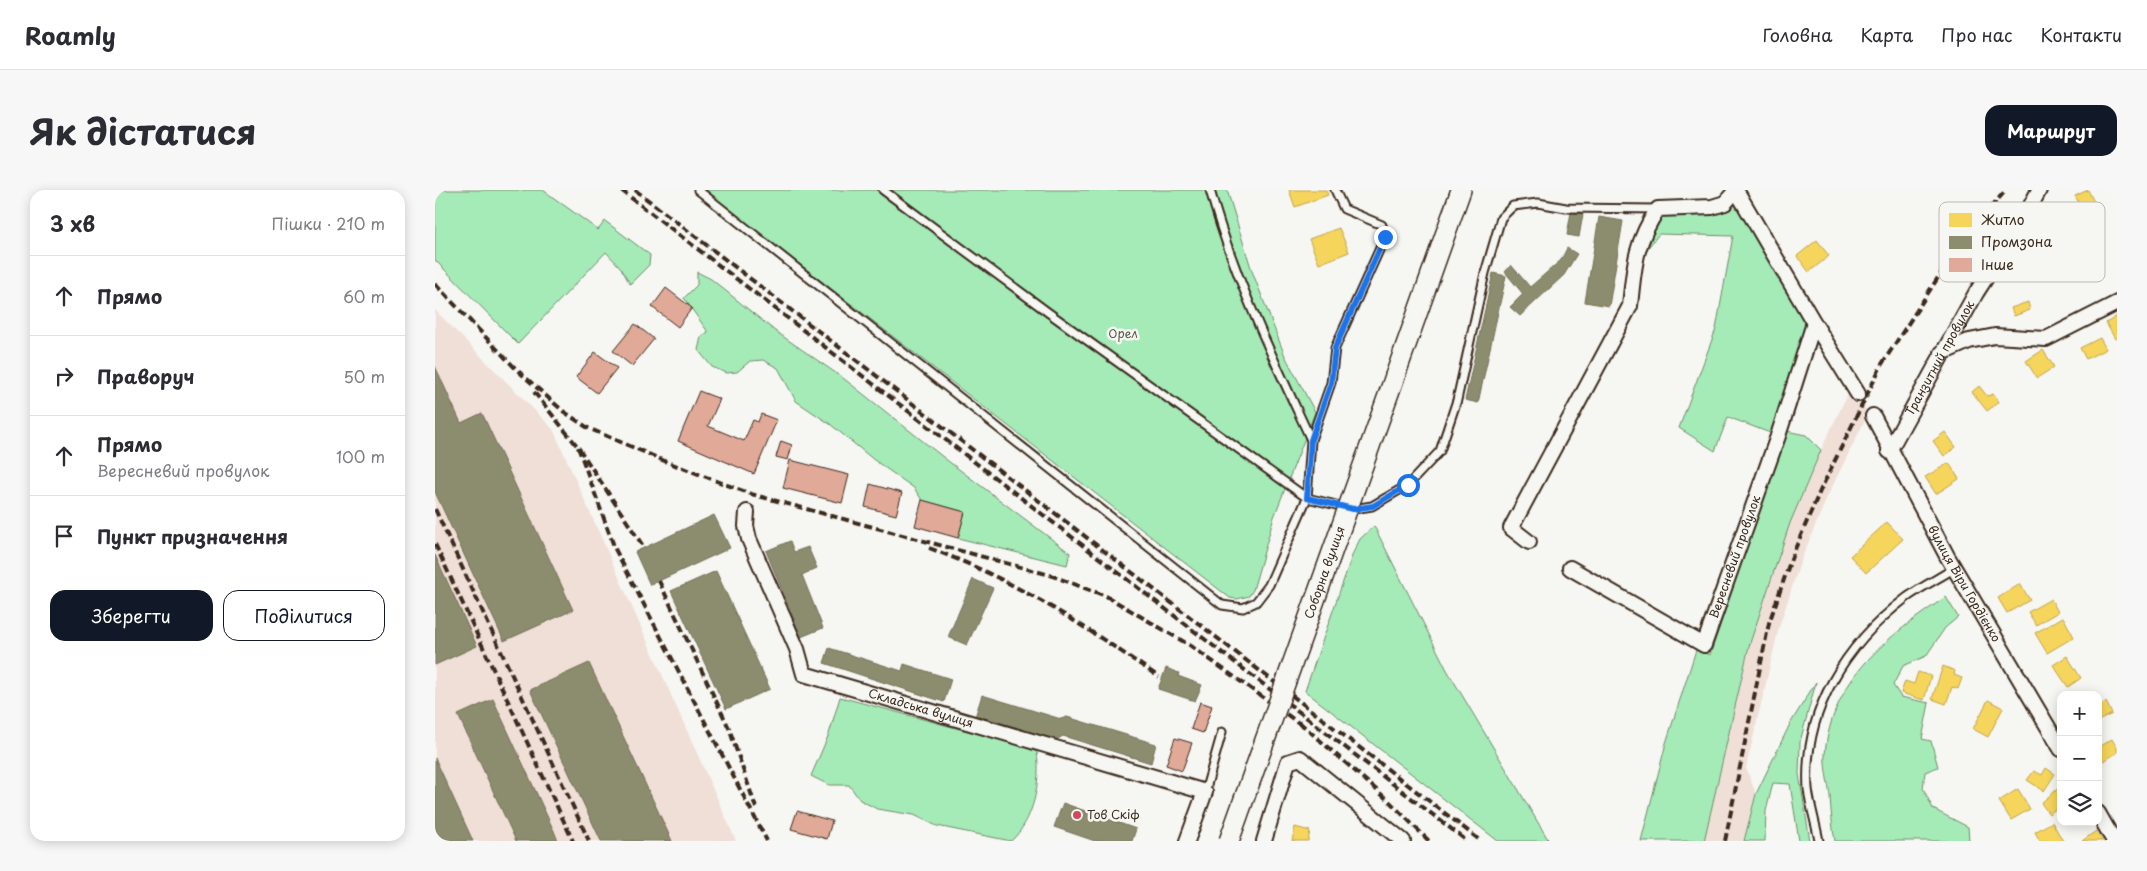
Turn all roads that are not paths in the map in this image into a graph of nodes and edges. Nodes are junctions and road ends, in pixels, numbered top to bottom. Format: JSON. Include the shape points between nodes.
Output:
{"nodes":[{"id":1,"x":698,"y":190,"type":"edge"},
{"id":2,"x":883,"y":190,"type":"edge"},
{"id":3,"x":1210,"y":190,"type":"edge"},
{"id":4,"x":1335,"y":190,"type":"edge"},
{"id":5,"x":1461,"y":190,"type":"edge"},
{"id":6,"x":1736,"y":190,"type":"edge"},
{"id":7,"x":2039,"y":190,"type":"edge"},
{"id":8,"x":2033,"y":202,"type":"edge"},
{"id":9,"x":1658,"y":209,"type":"junction"},
{"id":10,"x":1983,"y":282,"type":"edge"},
{"id":11,"x":2117,"y":303,"type":"edge"},
{"id":12,"x":1814,"y":323,"type":"junction"},
{"id":13,"x":1942,"y":353,"type":"junction"},
{"id":14,"x":1858,"y":394,"type":"dead end"},
{"id":15,"x":1873,"y":416,"type":"dead end"},
{"id":16,"x":1311,"y":440,"type":"junction"},
{"id":17,"x":1889,"y":451,"type":"junction"},
{"id":18,"x":1307,"y":498,"type":"junction"},
{"id":19,"x":747,"y":512,"type":"dead end"},
{"id":20,"x":1529,"y":542,"type":"dead end"},
{"id":21,"x":1571,"y":568,"type":"dead end"},
{"id":22,"x":1955,"y":568,"type":"junction"},
{"id":23,"x":1222,"y":732,"type":"dead end"},
{"id":24,"x":2057,"y":742,"type":"edge"},
{"id":25,"x":1205,"y":792,"type":"junction"},
{"id":26,"x":2102,"y":821,"type":"edge"},
{"id":27,"x":1187,"y":841,"type":"edge"},
{"id":28,"x":1229,"y":841,"type":"edge"},
{"id":29,"x":1264,"y":841,"type":"edge"},
{"id":30,"x":1403,"y":841,"type":"edge"},
{"id":31,"x":1819,"y":841,"type":"edge"},
{"id":32,"x":2114,"y":841,"type":"edge"}],
"edges":[{"from":1,"to":18,"type":"lane","via":[[1222,605],[1243,608],[1256,602],[1269,585]]},
{"from":2,"to":18,"type":"lane"},
{"from":3,"to":16,"type":"lane","via":[[1252,314]]},
{"from":4,"to":16,"type":"lane","via":[[1344,210],[1382,225],[1385,237],[1335,348],[1331,383]]},
{"from":5,"to":28,"type":"main road","name":"Соборна вулиця","bridge":true},
{"from":6,"to":9,"type":"street","via":[[1725,203],[1712,208]]},
{"from":6,"to":12,"type":"street"},
{"from":7,"to":8,"type":"street","name":"Транзитний провулок"},
{"from":9,"to":18,"type":"lane","via":[[1566,208],[1538,203],[1513,206],[1501,218],[1485,272],[1457,400],[1440,451],[1408,485],[1373,506],[1353,509]]},
{"from":9,"to":20,"type":"street","via":[[1644,229],[1634,265],[1630,306],[1511,528]]},
{"from":10,"to":13,"type":"street","name":"Транзитний провулок"},
{"from":11,"to":13,"type":"street","via":[[2046,339],[1995,336],[1969,341]]},
{"from":12,"to":14,"type":"street"},
{"from":12,"to":21,"type":"street","name":"Вересневий провулок","via":[[1704,645]]},
{"from":13,"to":17,"type":"street","name":"Транзитний провулок"},
{"from":15,"to":17,"type":"street","name":"вулиця Віри Гордієнко"},
{"from":16,"to":18,"type":"lane"},
{"from":17,"to":22,"type":"street","name":"вулиця Віри Гордієнко"},
{"from":19,"to":25,"type":"street","name":"Складська вулиця","via":[[749,539],[797,649],[804,674]]},
{"from":22,"to":24,"type":"street","name":"вулиця Віри Гордієнко"},
{"from":22,"to":31,"type":"lane","via":[[1907,597],[1862,638],[1827,689],[1817,715],[1809,780]]},
{"from":23,"to":25,"type":"lane"},
{"from":25,"to":27,"type":"street"},
{"from":26,"to":32,"type":"street"},
{"from":29,"to":30,"type":"street","via":[[1288,762],[1300,758]]}]}
